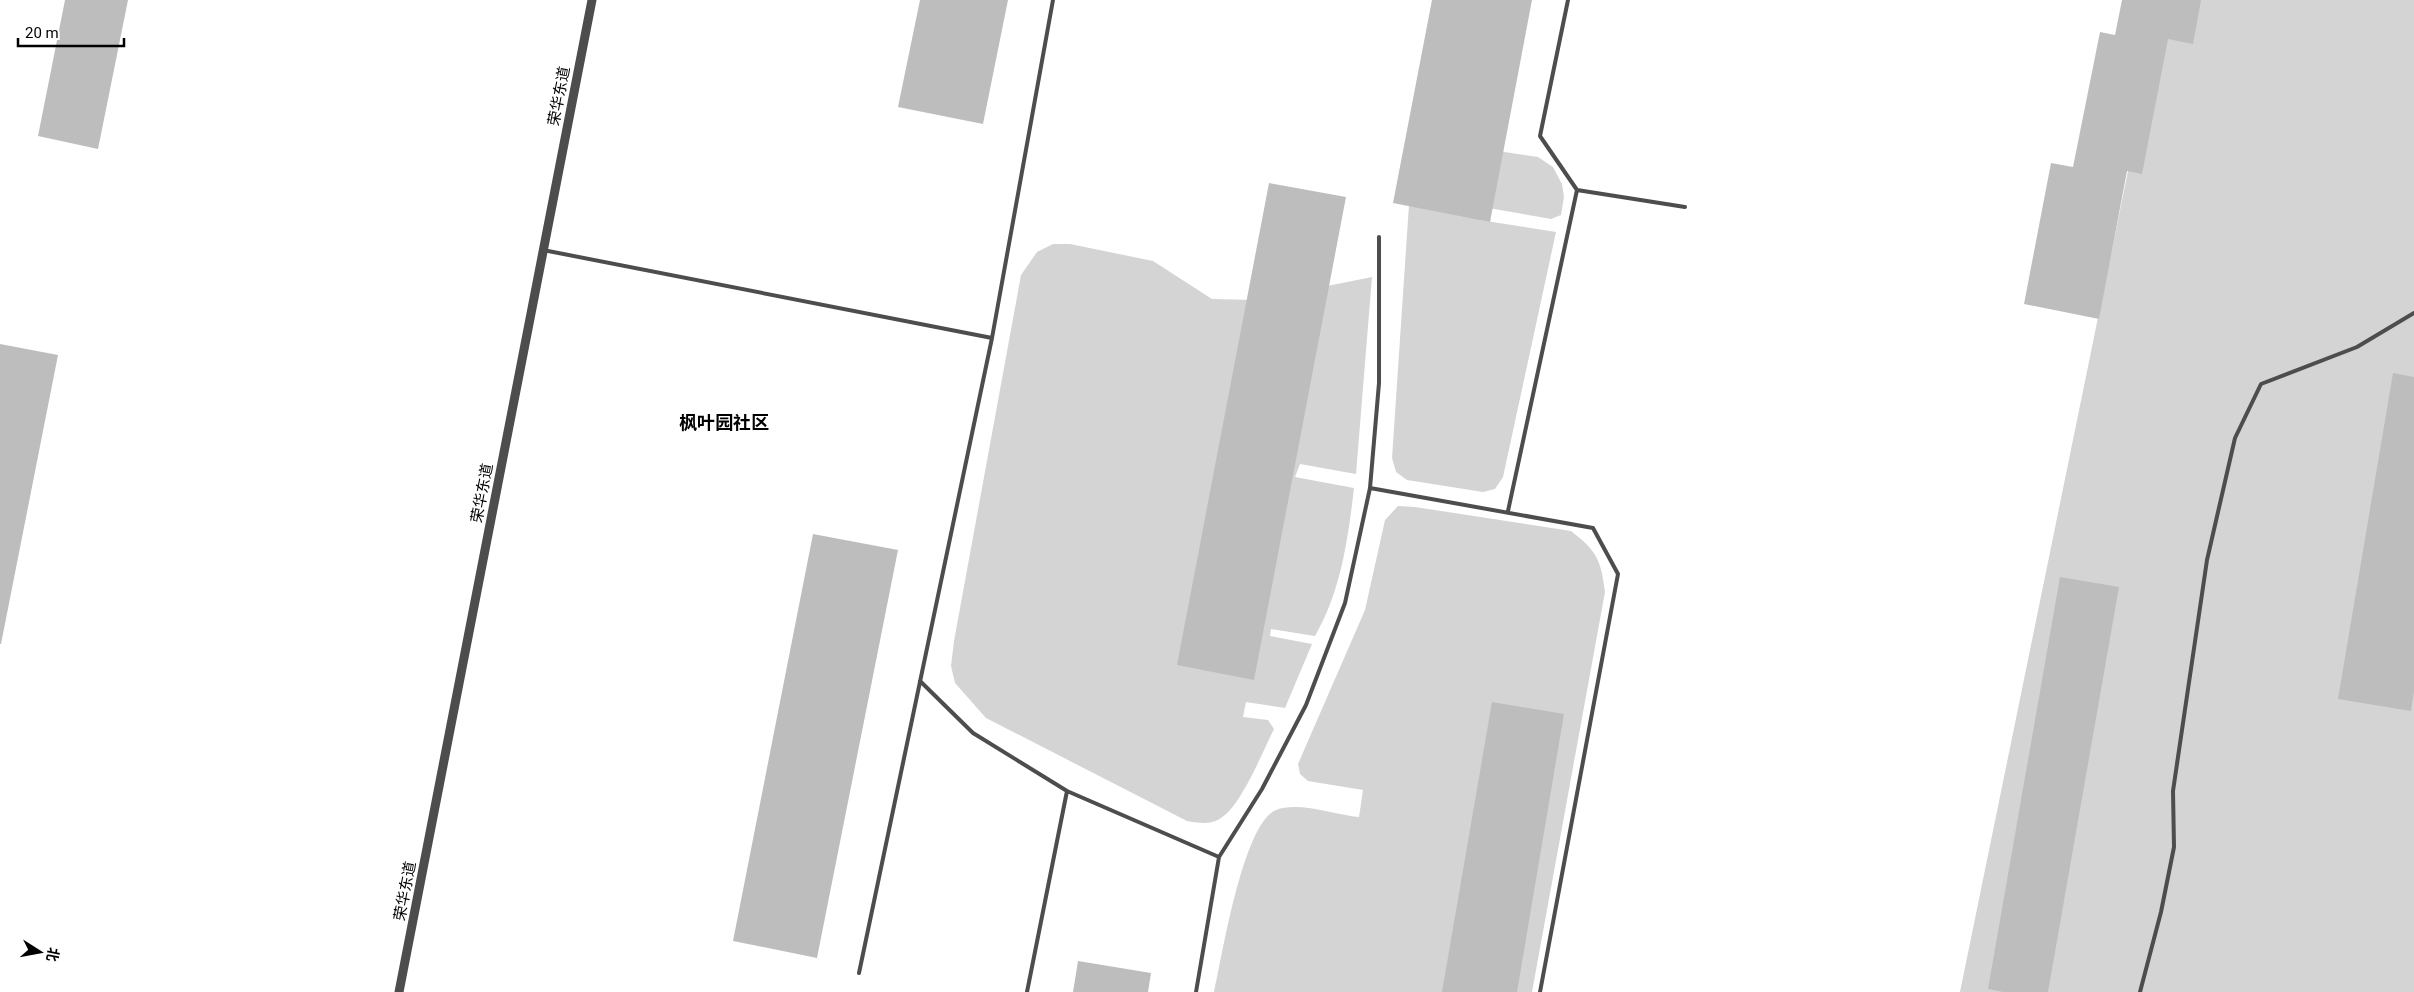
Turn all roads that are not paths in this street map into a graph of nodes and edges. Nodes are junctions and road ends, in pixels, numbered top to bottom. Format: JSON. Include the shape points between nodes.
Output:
{"nodes":[{"id":1,"x":592,"y":0,"type":"edge"},
{"id":2,"x":1053,"y":0,"type":"edge"},
{"id":3,"x":1568,"y":0,"type":"edge"},
{"id":4,"x":1577,"y":190,"type":"junction"},
{"id":5,"x":1685,"y":207,"type":"dead end"},
{"id":6,"x":1379,"y":237,"type":"dead end"},
{"id":7,"x":543,"y":250,"type":"junction"},
{"id":8,"x":2414,"y":313,"type":"edge"},
{"id":9,"x":992,"y":338,"type":"junction"},
{"id":10,"x":1370,"y":488,"type":"junction"},
{"id":11,"x":1508,"y":511,"type":"junction"},
{"id":12,"x":920,"y":681,"type":"junction"},
{"id":13,"x":1067,"y":791,"type":"junction"},
{"id":14,"x":1219,"y":857,"type":"junction"},
{"id":15,"x":859,"y":972,"type":"dead end"},
{"id":16,"x":400,"y":992,"type":"edge"},
{"id":17,"x":1027,"y":992,"type":"edge"},
{"id":18,"x":1196,"y":992,"type":"edge"},
{"id":19,"x":1540,"y":992,"type":"edge"},
{"id":20,"x":2140,"y":992,"type":"edge"}],
"edges":[{"from":1,"to":7,"type":"street","name":"荣华东道"},
{"from":2,"to":9,"type":"lane"},
{"from":3,"to":4,"type":"lane","via":[[1540,136]]},
{"from":4,"to":5,"type":"lane"},
{"from":4,"to":11,"type":"lane"},
{"from":6,"to":10,"type":"lane","via":[[1379,383]]},
{"from":7,"to":9,"type":"lane"},
{"from":7,"to":16,"type":"street","name":"荣华东道"},
{"from":8,"to":20,"type":"lane","via":[[2357,347],[2261,384],[2235,438],[2207,560],[2173,791],[2174,847]]},
{"from":9,"to":12,"type":"lane"},
{"from":10,"to":11,"type":"lane"},
{"from":10,"to":14,"type":"lane","via":[[1345,603],[1306,705],[1262,789]]},
{"from":11,"to":19,"type":"lane","via":[[1593,528],[1618,574]]},
{"from":12,"to":13,"type":"lane","via":[[973,732]]},
{"from":12,"to":15,"type":"lane"},
{"from":13,"to":14,"type":"lane"},
{"from":13,"to":17,"type":"lane"},
{"from":14,"to":18,"type":"lane"}]}
